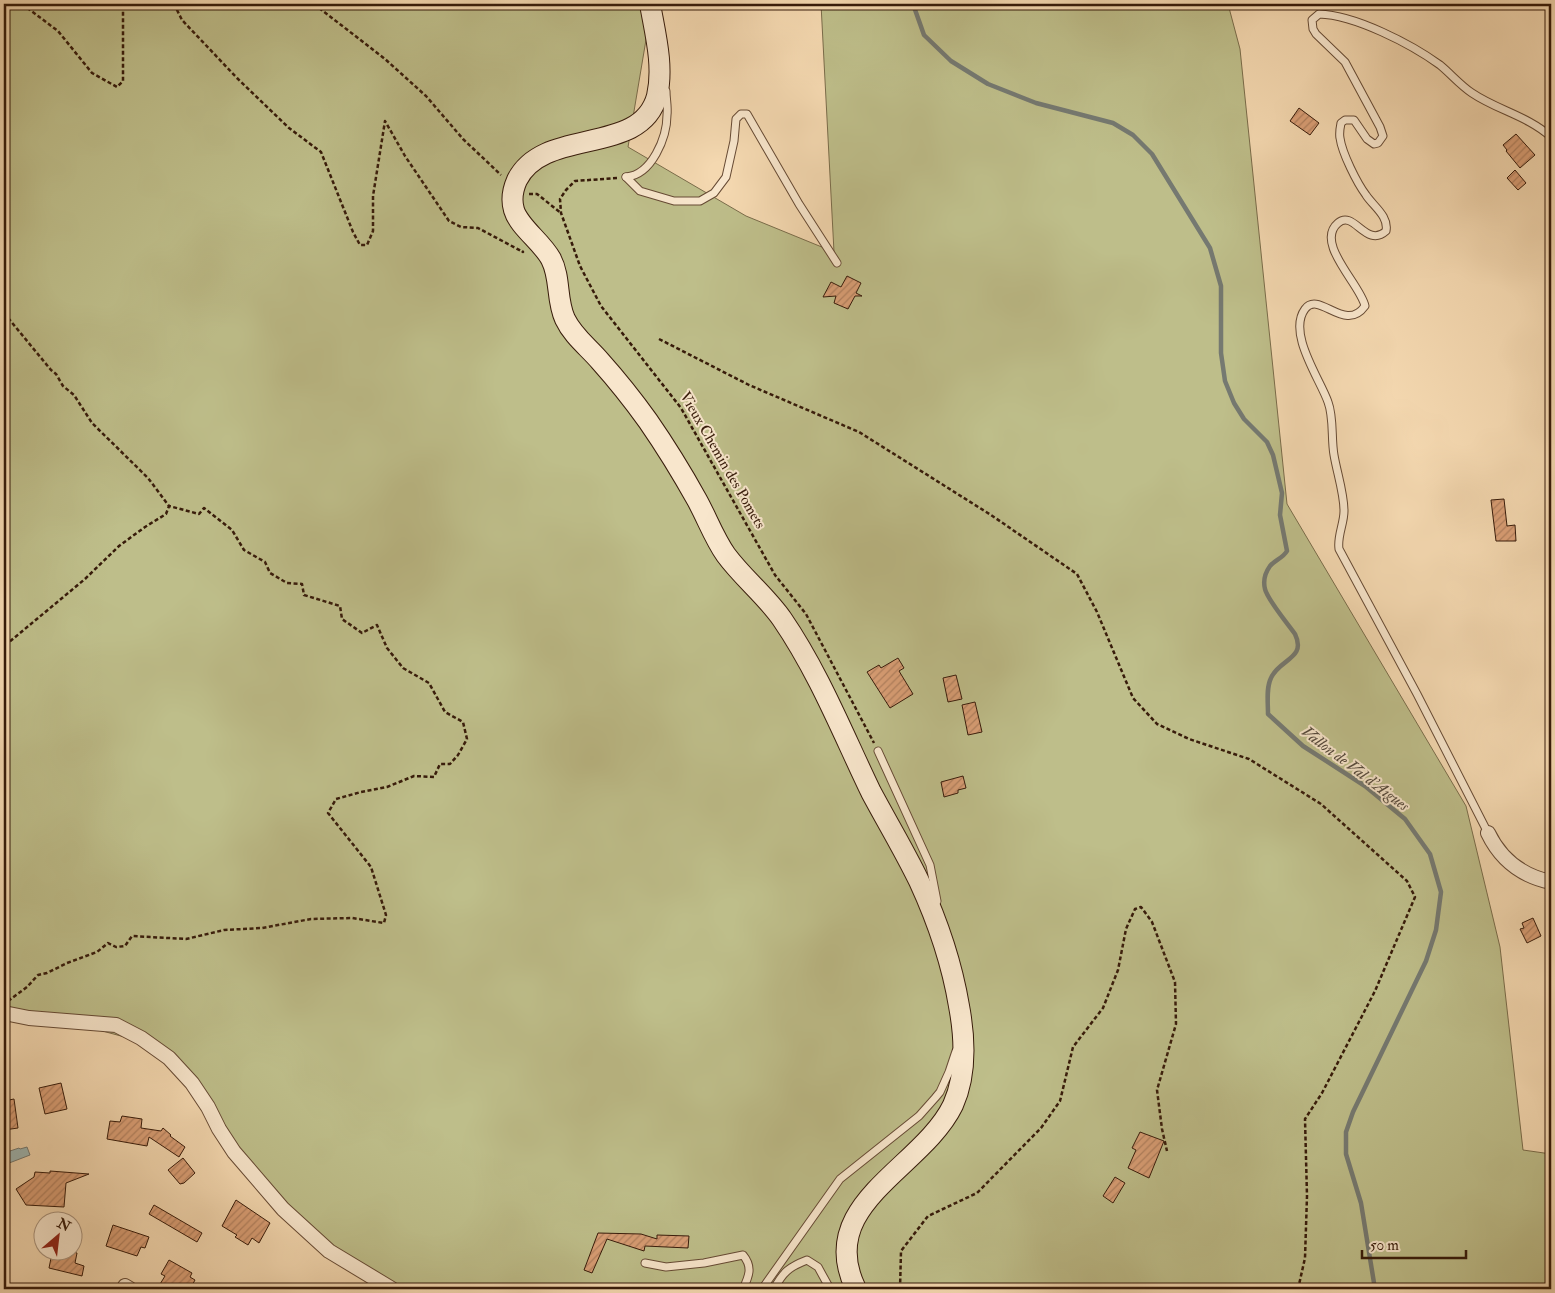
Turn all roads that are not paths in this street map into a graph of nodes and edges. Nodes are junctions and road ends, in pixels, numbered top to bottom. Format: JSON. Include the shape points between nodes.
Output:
{"nodes":[{"id":1,"x":650,"y":4,"type":"edge"},
{"id":2,"x":656,"y":37,"type":"junction"},
{"id":3,"x":1551,"y":137,"type":"edge"},
{"id":4,"x":837,"y":263,"type":"dead end"},
{"id":5,"x":878,"y":750,"type":"road end"},
{"id":6,"x":1488,"y":833,"type":"joint"},
{"id":7,"x":1551,"y":882,"type":"edge"},
{"id":8,"x":946,"y":953,"type":"junction"},
{"id":9,"x":4,"y":1013,"type":"edge"},
{"id":10,"x":962,"y":1030,"type":"junction"},
{"id":11,"x":645,"y":1263,"type":"dead end"},
{"id":12,"x":392,"y":1289,"type":"edge"},
{"id":13,"x":743,"y":1289,"type":"edge"},
{"id":14,"x":762,"y":1289,"type":"edge"},
{"id":15,"x":774,"y":1289,"type":"edge"},
{"id":16,"x":832,"y":1289,"type":"edge"},
{"id":17,"x":856,"y":1289,"type":"edge"}],
"edges":[{"from":1,"to":2,"type":"street"},
{"from":2,"to":4,"type":"lane","via":[[668,116],[662,146],[646,168],[626,177],[640,192],[674,201],[700,201],[714,193],[726,177],[736,119],[740,114],[747,114]]},
{"from":2,"to":8,"type":"street","via":[[659,65],[657,95],[643,118],[617,134],[543,153],[524,168],[514,188],[512,205],[516,216],[554,266],[562,311],[570,327],[635,402],[670,452],[726,556],[776,611],[805,657],[921,885]]},
{"from":3,"to":6,"type":"lane","via":[[1533,122],[1472,93],[1442,66],[1409,45],[1346,20],[1319,14],[1312,20],[1316,34],[1346,62],[1383,136],[1374,144],[1354,120],[1341,123],[1340,138],[1354,174],[1387,226],[1386,231],[1377,236],[1370,235],[1345,220],[1334,227],[1331,235],[1336,254],[1364,298],[1365,306],[1357,315],[1350,316],[1315,304],[1307,306],[1299,327],[1303,346],[1329,403],[1344,511],[1339,549]]},
{"from":5,"to":8,"type":"lane","via":[[930,865]]},
{"from":6,"to":7,"type":"street","via":[[1510,864],[1528,875]]},
{"from":8,"to":10,"type":"street","via":[[956,988]]},
{"from":9,"to":12,"type":"street","via":[[116,1025],[141,1038],[169,1058],[192,1083],[234,1152],[283,1209],[329,1251]]},
{"from":10,"to":14,"type":"lane","via":[[940,1092],[919,1116],[840,1179]]},
{"from":10,"to":17,"type":"street","via":[[964,1064],[947,1117],[926,1143],[866,1200],[854,1221],[846,1260]]},
{"from":11,"to":13,"type":"lane","via":[[666,1267],[743,1255],[748,1261],[749,1276]]},
{"from":15,"to":16,"type":"lane","via":[[779,1278],[792,1266],[807,1260],[818,1267]]}]}
